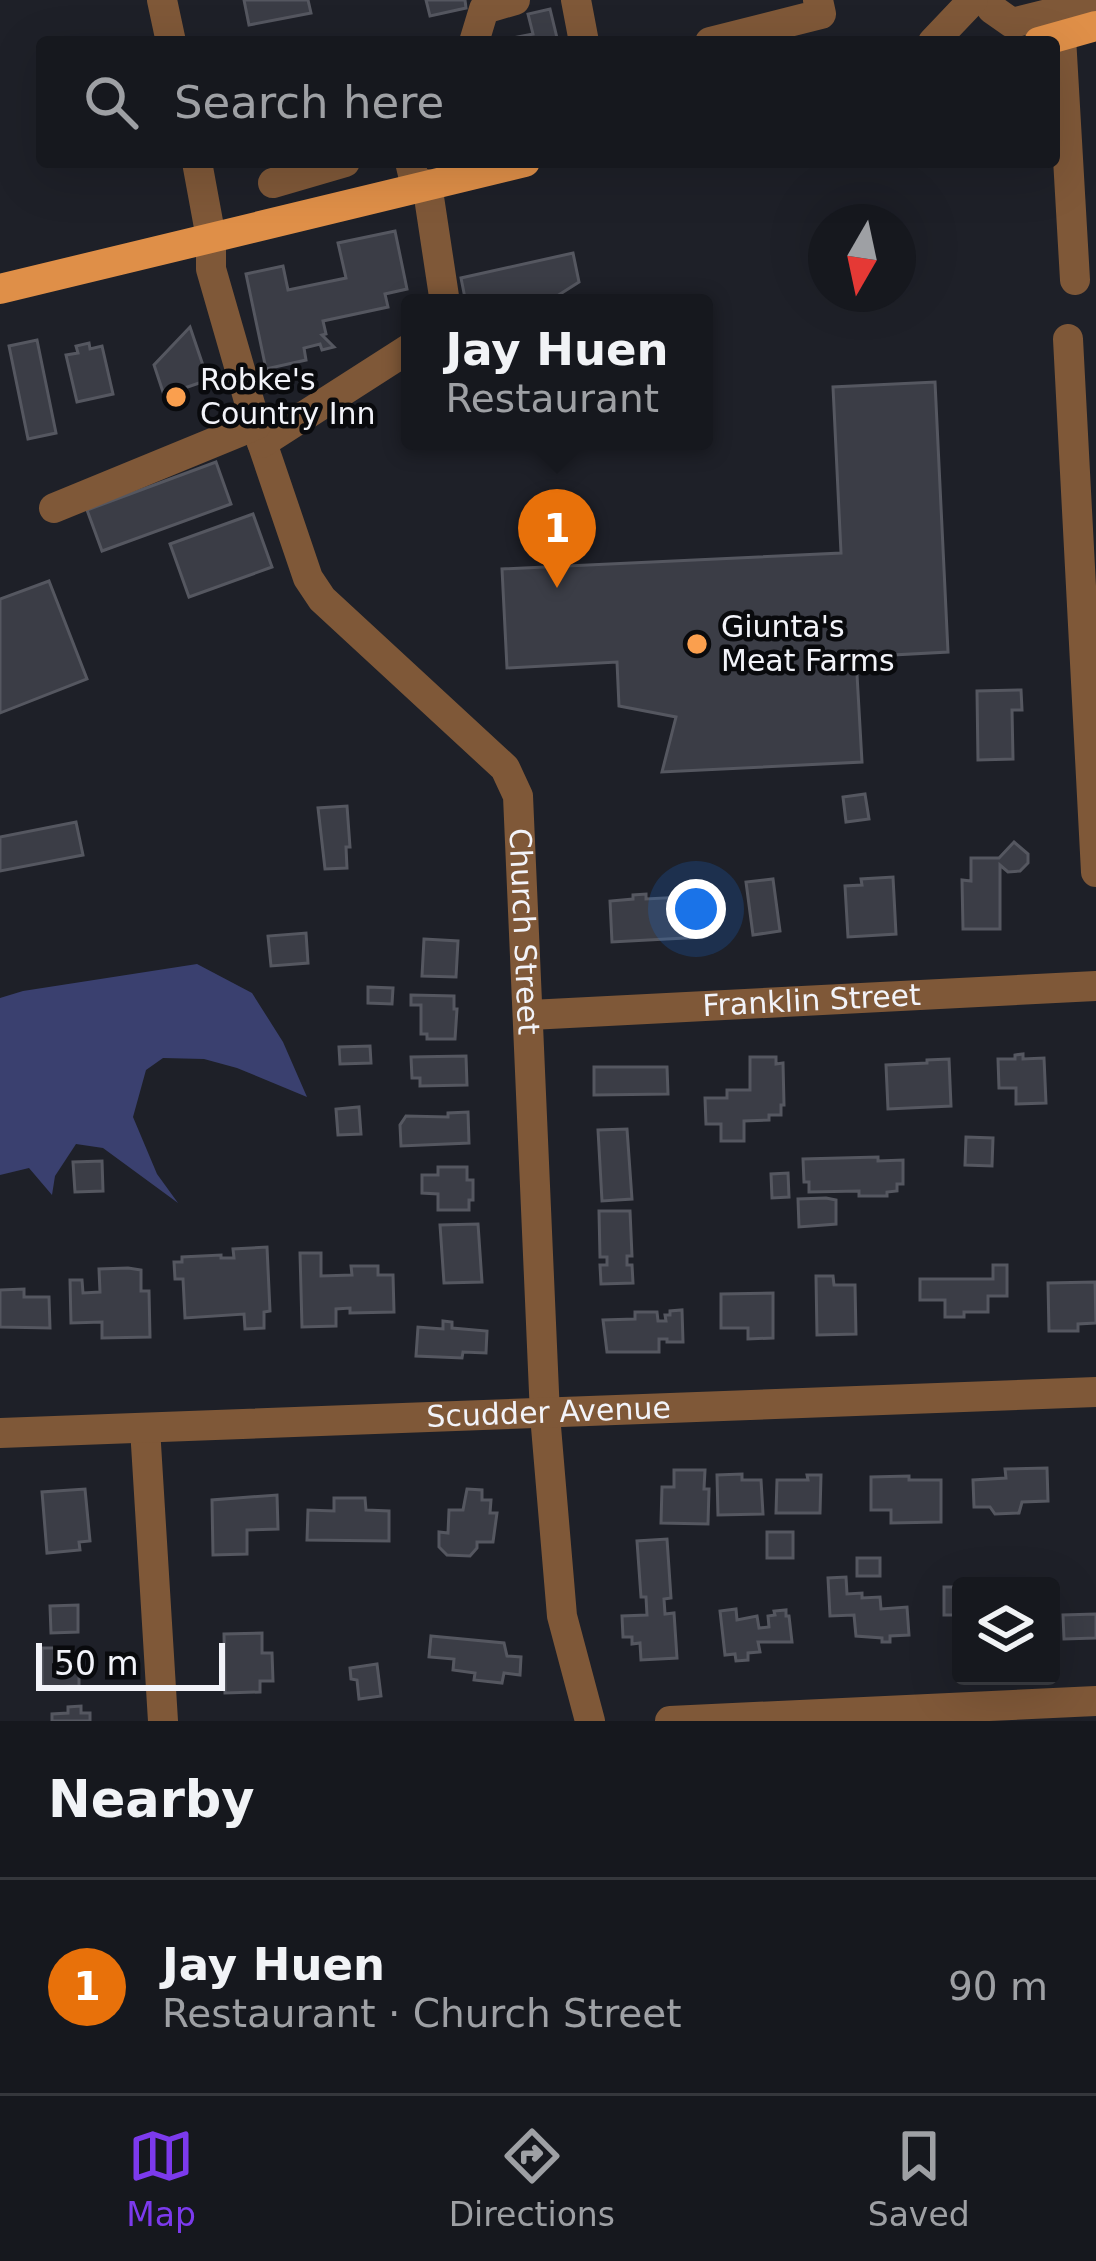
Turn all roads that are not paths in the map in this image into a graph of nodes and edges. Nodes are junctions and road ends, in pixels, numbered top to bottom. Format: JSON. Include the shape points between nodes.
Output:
{"nodes":[{"id":1,"x":162,"y":0,"type":"edge"},
{"id":2,"x":515,"y":0,"type":"edge"},
{"id":3,"x":575,"y":0,"type":"edge"},
{"id":4,"x":818,"y":0,"type":"edge"},
{"id":5,"x":973,"y":0,"type":"edge"},
{"id":6,"x":986,"y":0,"type":"edge"},
{"id":7,"x":1096,"y":2,"type":"edge"},
{"id":8,"x":1096,"y":26,"type":"edge"},
{"id":9,"x":170,"y":36,"type":"edge"},
{"id":10,"x":476,"y":36,"type":"edge"},
{"id":11,"x":583,"y":36,"type":"edge"},
{"id":12,"x":734,"y":36,"type":"edge"},
{"id":13,"x":939,"y":36,"type":"edge"},
{"id":14,"x":1060,"y":36,"type":"edge"},
{"id":15,"x":1060,"y":135,"type":"edge"},
{"id":16,"x":198,"y":168,"type":"edge"},
{"id":17,"x":304,"y":168,"type":"edge"},
{"id":18,"x":485,"y":168,"type":"edge"},
{"id":19,"x":269,"y":173,"type":"edge"},
{"id":20,"x":418,"y":178,"type":"edge"},
{"id":21,"x":285,"y":220,"type":"junction"},
{"id":22,"x":211,"y":238,"type":"junction"},
{"id":23,"x":1075,"y":280,"type":"dead end"},
{"id":24,"x":0,"y":290,"type":"edge"},
{"id":25,"x":443,"y":294,"type":"edge"},
{"id":26,"x":1068,"y":338,"type":"dead end"},
{"id":27,"x":401,"y":353,"type":"edge"},
{"id":28,"x":259,"y":434,"type":"junction"},
{"id":29,"x":53,"y":508,"type":"dead end"},
{"id":30,"x":1096,"y":872,"type":"edge"},
{"id":31,"x":1096,"y":986,"type":"edge"},
{"id":32,"x":530,"y":1015,"type":"junction"},
{"id":33,"x":1096,"y":1392,"type":"edge"},
{"id":34,"x":545,"y":1415,"type":"junction"},
{"id":35,"x":145,"y":1428,"type":"junction"},
{"id":36,"x":0,"y":1433,"type":"edge"},
{"id":37,"x":1096,"y":1702,"type":"edge"},
{"id":38,"x":163,"y":1721,"type":"edge"},
{"id":39,"x":590,"y":1721,"type":"edge"},
{"id":40,"x":670,"y":1721,"type":"edge"}],
"edges":[{"from":1,"to":9,"type":"street"},
{"from":2,"to":10,"type":"street","via":[[484,9]]},
{"from":3,"to":11,"type":"street"},
{"from":4,"to":12,"type":"street","via":[[821,14]]},
{"from":5,"to":13,"type":"street"},
{"from":6,"to":7,"type":"street","via":[[1012,23]]},
{"from":8,"to":14,"type":"main road"},
{"from":15,"to":23,"type":"street"},
{"from":16,"to":22,"type":"street","name":"Church Street"},
{"from":17,"to":19,"type":"street"},
{"from":18,"to":20,"type":"main road"},
{"from":19,"to":21,"type":"street"},
{"from":20,"to":21,"type":"main road"},
{"from":20,"to":25,"type":"street"},
{"from":21,"to":22,"type":"main road"},
{"from":22,"to":24,"type":"main road"},
{"from":22,"to":28,"type":"street","name":"Church Street","via":[[211,269]]},
{"from":26,"to":30,"type":"street"},
{"from":27,"to":28,"type":"street"},
{"from":28,"to":29,"type":"street"},
{"from":28,"to":32,"type":"street","name":"Church Street","via":[[314,589],[514,782]]},
{"from":31,"to":32,"type":"street","name":"Franklin Street"},
{"from":32,"to":34,"type":"street","name":"Church Street"},
{"from":33,"to":34,"type":"street","name":"Scudder Avenue"},
{"from":34,"to":35,"type":"street","name":"Scudder Avenue"},
{"from":34,"to":39,"type":"street","name":"Church Street","via":[[562,1616]]},
{"from":35,"to":36,"type":"street","name":"Scudder Avenue"},
{"from":35,"to":38,"type":"street"},
{"from":37,"to":40,"type":"street"}]}
